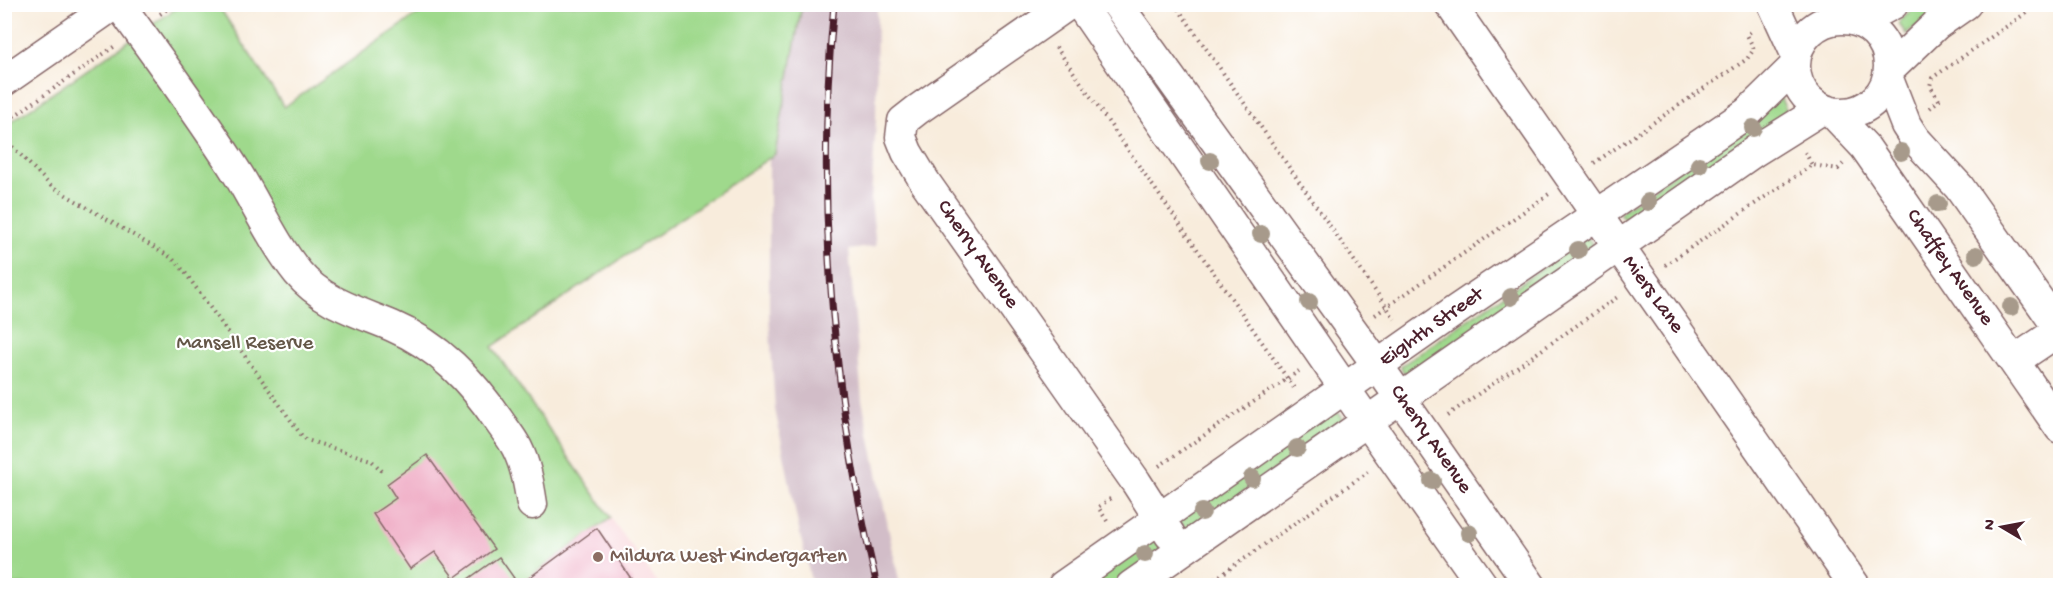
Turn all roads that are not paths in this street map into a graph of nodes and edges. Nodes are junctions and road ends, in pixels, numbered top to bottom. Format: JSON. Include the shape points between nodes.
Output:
{"nodes":[{"id":1,"x":117,"y":4,"type":"edge"},
{"id":2,"x":1069,"y":4,"type":"edge"},
{"id":3,"x":1080,"y":4,"type":"edge"},
{"id":4,"x":1117,"y":4,"type":"edge"},
{"id":5,"x":1450,"y":4,"type":"edge"},
{"id":6,"x":1773,"y":4,"type":"edge"},
{"id":7,"x":1893,"y":4,"type":"edge"},
{"id":8,"x":1966,"y":4,"type":"edge"},
{"id":9,"x":1848,"y":15,"type":"edge"},
{"id":10,"x":1796,"y":60,"type":"junction"},
{"id":11,"x":8,"y":70,"type":"edge"},
{"id":12,"x":1889,"y":75,"type":"junction"},
{"id":13,"x":1827,"y":111,"type":"junction"},
{"id":14,"x":1596,"y":215,"type":"junction"},
{"id":15,"x":1617,"y":247,"type":"junction"},
{"id":16,"x":2060,"y":330,"type":"edge"},
{"id":17,"x":2014,"y":361,"type":"junction"},
{"id":18,"x":1378,"y":366,"type":"junction"},
{"id":19,"x":1346,"y":388,"type":"junction"},
{"id":20,"x":1400,"y":398,"type":"junction"},
{"id":21,"x":1367,"y":421,"type":"junction"},
{"id":22,"x":2061,"y":428,"type":"edge"},
{"id":23,"x":532,"y":504,"type":"dead end"},
{"id":24,"x":1159,"y":519,"type":"junction"},
{"id":25,"x":1181,"y":550,"type":"junction"},
{"id":26,"x":1063,"y":585,"type":"edge"},
{"id":27,"x":1131,"y":585,"type":"edge"},
{"id":28,"x":1483,"y":585,"type":"edge"},
{"id":29,"x":1532,"y":585,"type":"edge"},
{"id":30,"x":1855,"y":585,"type":"edge"}],
"edges":[{"from":1,"to":11,"type":"street"},
{"from":1,"to":23,"type":"street","via":[[239,177],[271,236],[299,274],[315,290],[430,345],[453,364],[482,395],[517,447],[528,476]]},
{"from":2,"to":24,"type":"street","name":"Cherry Avenue","via":[[917,110],[903,121],[901,136],[925,182]]},
{"from":3,"to":19,"type":"street","name":"Cherry Avenue"},
{"from":4,"to":18,"type":"street","name":"Cherry Avenue"},
{"from":5,"to":14,"type":"street","name":"Miers Lane"},
{"from":6,"to":10,"type":"street"},
{"from":7,"to":9,"type":"street"},
{"from":8,"to":12,"type":"street","via":[[1936,25]]},
{"from":9,"to":10,"type":"street","via":[[1812,31],[1802,41]]},
{"from":9,"to":12,"type":"street","via":[[1882,41],[1888,55]]},
{"from":10,"to":13,"type":"street","via":[[1802,92]]},
{"from":10,"to":14,"type":"street","name":"Eighth Street","via":[[1747,113]]},
{"from":12,"to":13,"type":"street","via":[[1882,92],[1860,110],[1846,114]]},
{"from":12,"to":16,"type":"street","via":[[1906,126],[1959,187]]},
{"from":13,"to":15,"type":"street","name":"Eighth Street","via":[[1755,151]]},
{"from":13,"to":17,"type":"street","name":"Chaffey Avenue","via":[[1865,147]]},
{"from":14,"to":15,"type":"street","name":"Miers Lane"},
{"from":14,"to":18,"type":"street","name":"Eighth Street"},
{"from":15,"to":20,"type":"street","name":"Eighth Street"},
{"from":15,"to":30,"type":"street","name":"Miers Lane"},
{"from":16,"to":17,"type":"street"},
{"from":17,"to":22,"type":"street","name":"Chaffey Avenue"},
{"from":18,"to":19,"type":"street","name":"Eighth Street"},
{"from":18,"to":20,"type":"street","name":"Cherry Avenue"},
{"from":19,"to":21,"type":"street","name":"Cherry Avenue"},
{"from":19,"to":24,"type":"street","name":"Eighth Street"},
{"from":20,"to":21,"type":"street","name":"Eighth Street"},
{"from":20,"to":29,"type":"street","name":"Cherry Avenue"},
{"from":21,"to":25,"type":"street","name":"Eighth Street"},
{"from":21,"to":28,"type":"street","name":"Cherry Avenue"},
{"from":24,"to":25,"type":"street","name":"Cherry Avenue"},
{"from":24,"to":26,"type":"street","name":"Eighth Street"},
{"from":25,"to":27,"type":"street","name":"Eighth Street"}]}
